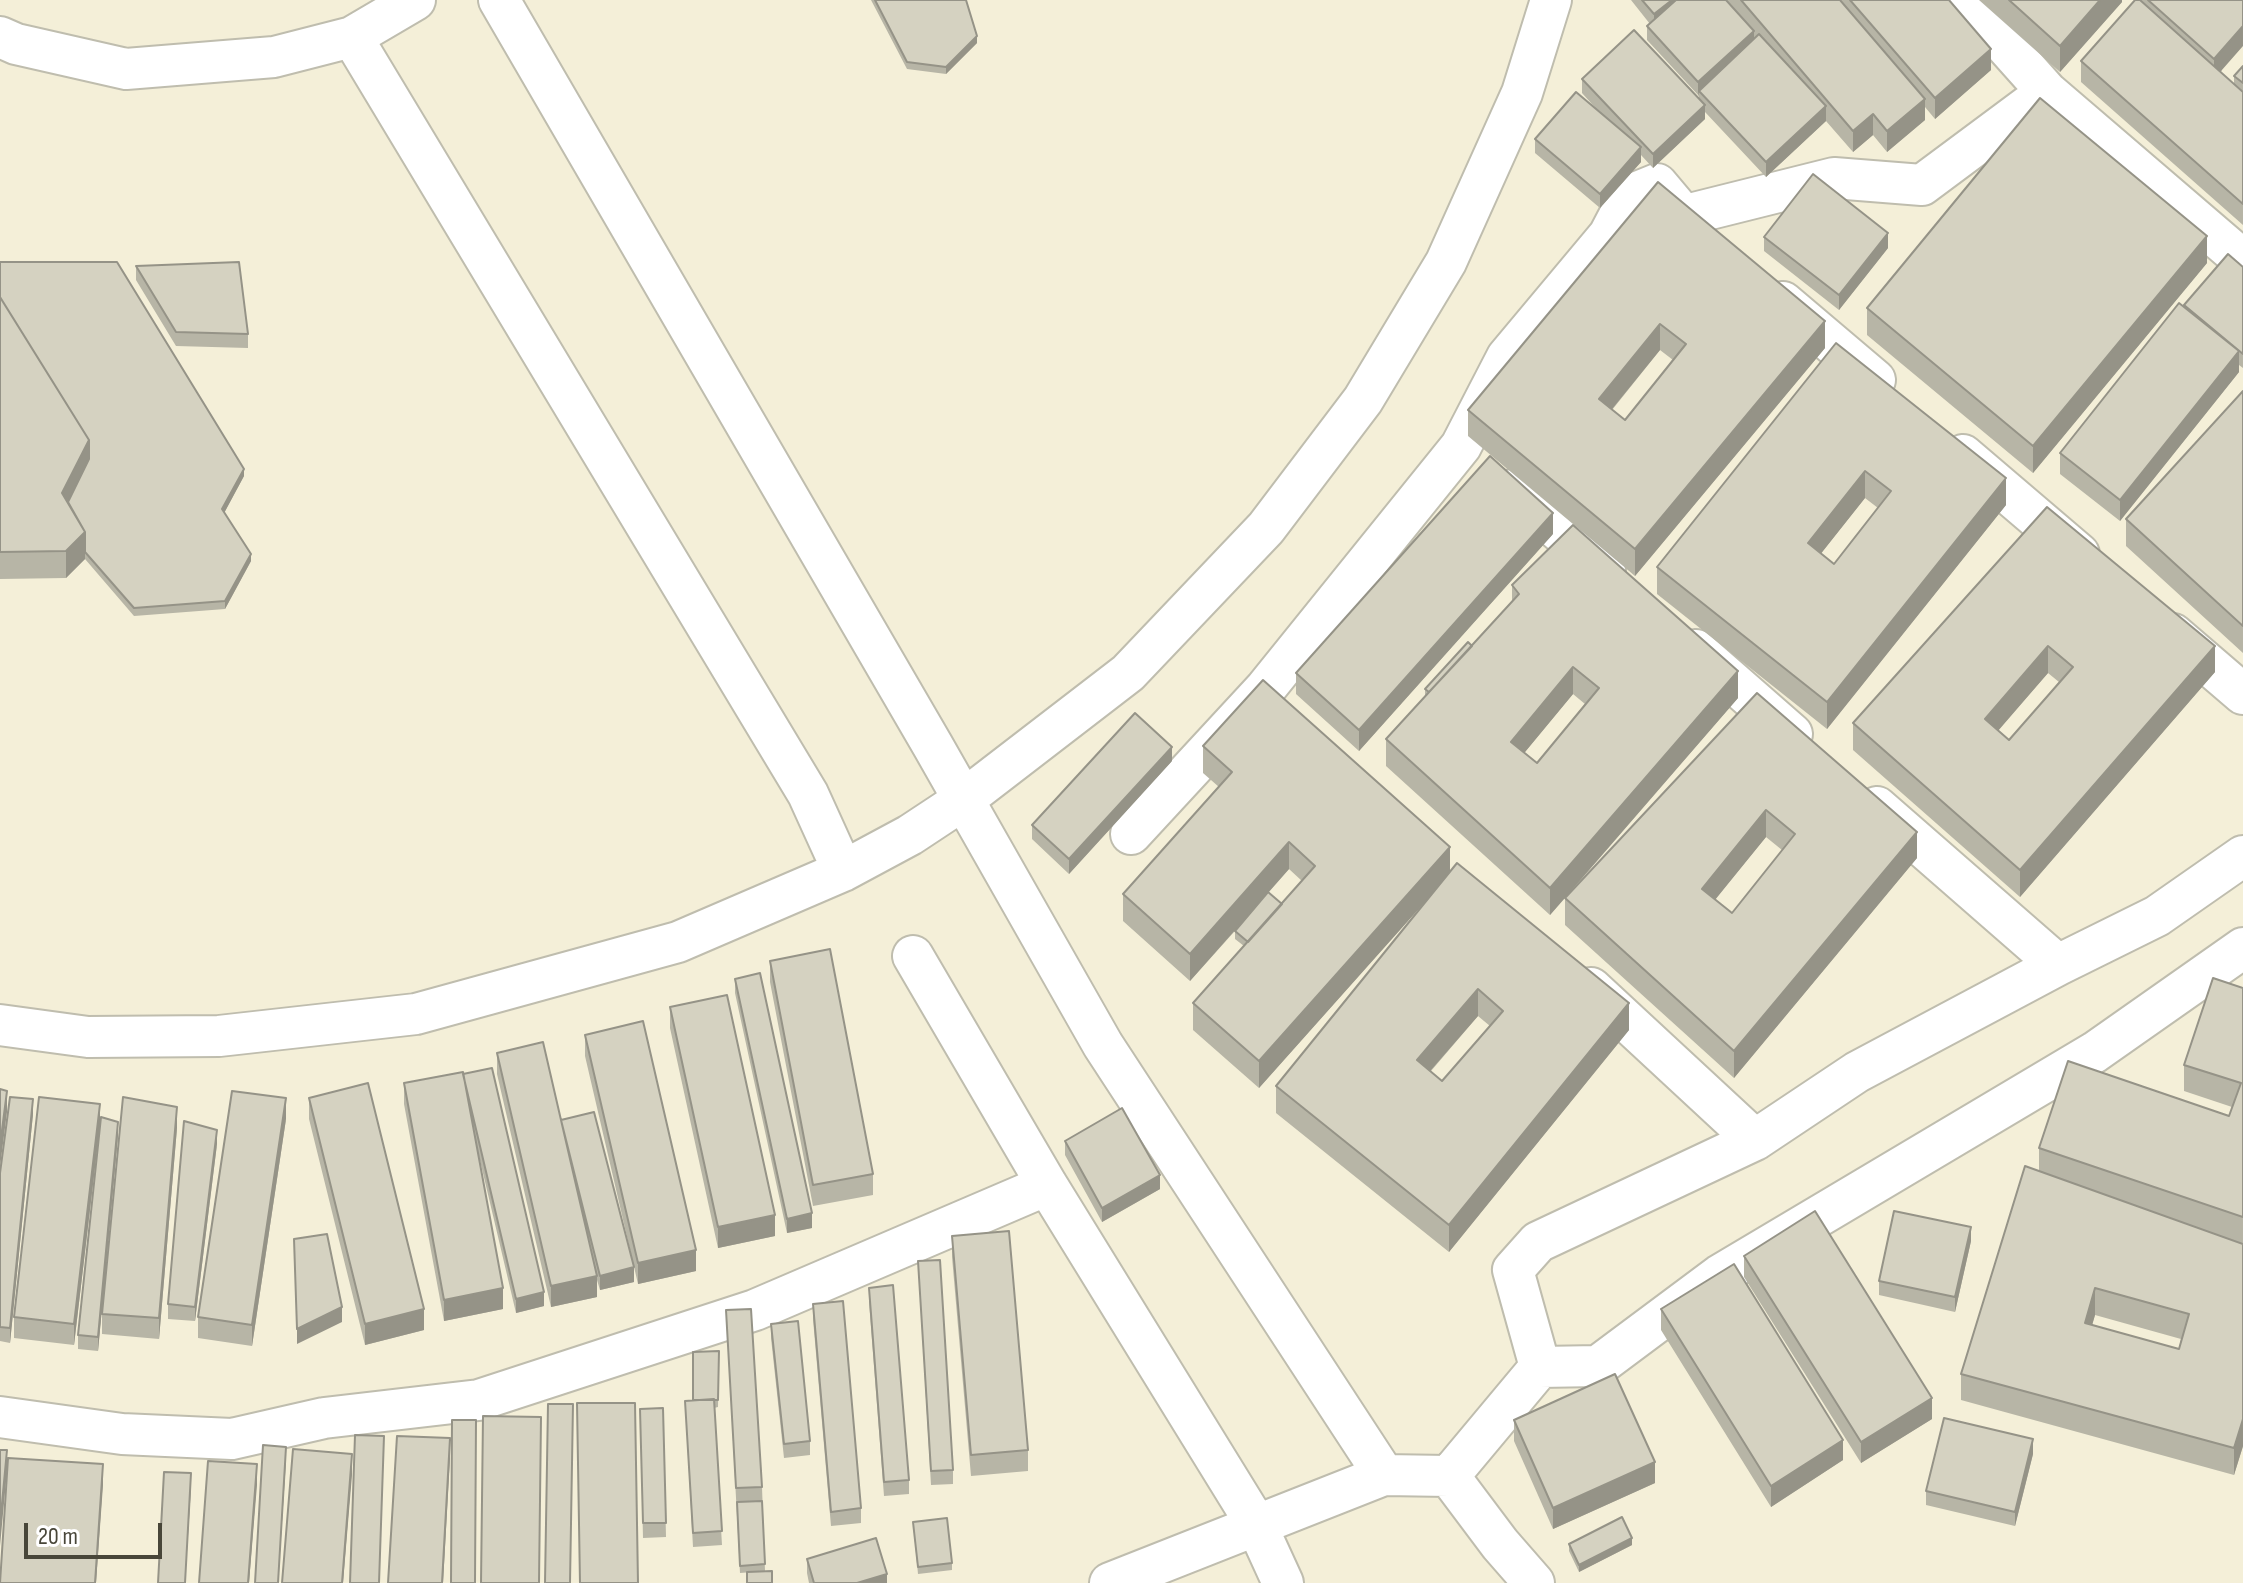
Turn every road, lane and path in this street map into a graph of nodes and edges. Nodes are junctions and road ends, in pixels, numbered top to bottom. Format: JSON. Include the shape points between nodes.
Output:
{"nodes":[{"id":1,"x":415,"y":0,"type":"edge"},
{"id":2,"x":499,"y":0,"type":"edge"},
{"id":3,"x":1551,"y":0,"type":"edge"},
{"id":4,"x":1965,"y":0,"type":"edge"},
{"id":5,"x":0,"y":37,"type":"edge"},
{"id":6,"x":352,"y":37,"type":"junction"},
{"id":7,"x":2047,"y":92,"type":"junction"},
{"id":8,"x":1682,"y":216,"type":"junction"},
{"id":9,"x":1718,"y":246,"type":"edge"},
{"id":10,"x":2243,"y":260,"type":"edge"},
{"id":11,"x":1753,"y":277,"type":"edge"},
{"id":12,"x":1897,"y":399,"type":"edge"},
{"id":13,"x":1933,"y":429,"type":"edge"},
{"id":14,"x":1461,"y":446,"type":"junction"},
{"id":15,"x":2112,"y":582,"type":"edge"},
{"id":16,"x":1628,"y":591,"type":"edge"},
{"id":17,"x":2147,"y":613,"type":"edge"},
{"id":18,"x":1664,"y":622,"type":"edge"},
{"id":19,"x":2243,"y":694,"type":"edge"},
{"id":20,"x":1819,"y":757,"type":"edge"},
{"id":21,"x":1855,"y":788,"type":"edge"},
{"id":22,"x":963,"y":800,"type":"junction"},
{"id":23,"x":1131,"y":834,"type":"dead end"},
{"id":24,"x":2243,"y":856,"type":"edge"},
{"id":25,"x":843,"y":871,"type":"junction"},
{"id":26,"x":2243,"y":948,"type":"edge"},
{"id":27,"x":913,"y":956,"type":"dead end"},
{"id":28,"x":2058,"y":965,"type":"junction"},
{"id":29,"x":1569,"y":968,"type":"edge"},
{"id":30,"x":0,"y":1025,"type":"edge"},
{"id":31,"x":1755,"y":1140,"type":"junction"},
{"id":32,"x":1047,"y":1185,"type":"junction"},
{"id":33,"x":1540,"y":1367,"type":"junction"},
{"id":34,"x":0,"y":1417,"type":"edge"},
{"id":35,"x":1384,"y":1475,"type":"junction"},
{"id":36,"x":1449,"y":1476,"type":"junction"},
{"id":37,"x":1256,"y":1524,"type":"junction"},
{"id":38,"x":1110,"y":1583,"type":"edge"},
{"id":39,"x":1283,"y":1583,"type":"edge"},
{"id":40,"x":1534,"y":1583,"type":"edge"}],
"edges":[{"from":1,"to":6,"type":"street"},
{"from":2,"to":22,"type":"street"},
{"from":3,"to":22,"type":"street","via":[[1522,93],[1446,262],[1363,400],[1266,528],[1128,673]]},
{"from":4,"to":7,"type":"street"},
{"from":5,"to":6,"type":"street","via":[[126,69],[274,57]]},
{"from":6,"to":25,"type":"street","via":[[808,794]]},
{"from":7,"to":8,"type":"street","via":[[1922,185],[1834,178]]},
{"from":7,"to":10,"type":"street"},
{"from":8,"to":9,"type":"street"},
{"from":8,"to":14,"type":"street","via":[[1657,184],[1630,195],[1609,235],[1507,357]]},
{"from":11,"to":12,"type":"street"},
{"from":13,"to":15,"type":"street"},
{"from":14,"to":16,"type":"street"},
{"from":14,"to":23,"type":"street","via":[[1277,699]]},
{"from":17,"to":19,"type":"street"},
{"from":18,"to":20,"type":"street"},
{"from":21,"to":28,"type":"street"},
{"from":22,"to":25,"type":"street"},
{"from":22,"to":35,"type":"street","via":[[1103,1045]]},
{"from":24,"to":28,"type":"street","via":[[2157,916]]},
{"from":25,"to":30,"type":"street","via":[[678,942],[416,1014],[219,1036],[88,1037]]},
{"from":26,"to":33,"type":"street","via":[[2095,1052],[1720,1275],[1598,1366]]},
{"from":27,"to":32,"type":"street"},
{"from":28,"to":31,"type":"street","via":[[1857,1072]]},
{"from":29,"to":31,"type":"street"},
{"from":31,"to":33,"type":"street","via":[[1538,1242],[1513,1270]]},
{"from":32,"to":34,"type":"street","via":[[755,1310],[479,1400],[324,1418],[232,1439],[122,1434]]},
{"from":32,"to":37,"type":"street"},
{"from":33,"to":36,"type":"street"},
{"from":35,"to":36,"type":"street"},
{"from":35,"to":37,"type":"street"},
{"from":36,"to":40,"type":"street"},
{"from":37,"to":38,"type":"street"},
{"from":37,"to":39,"type":"street"}]}
